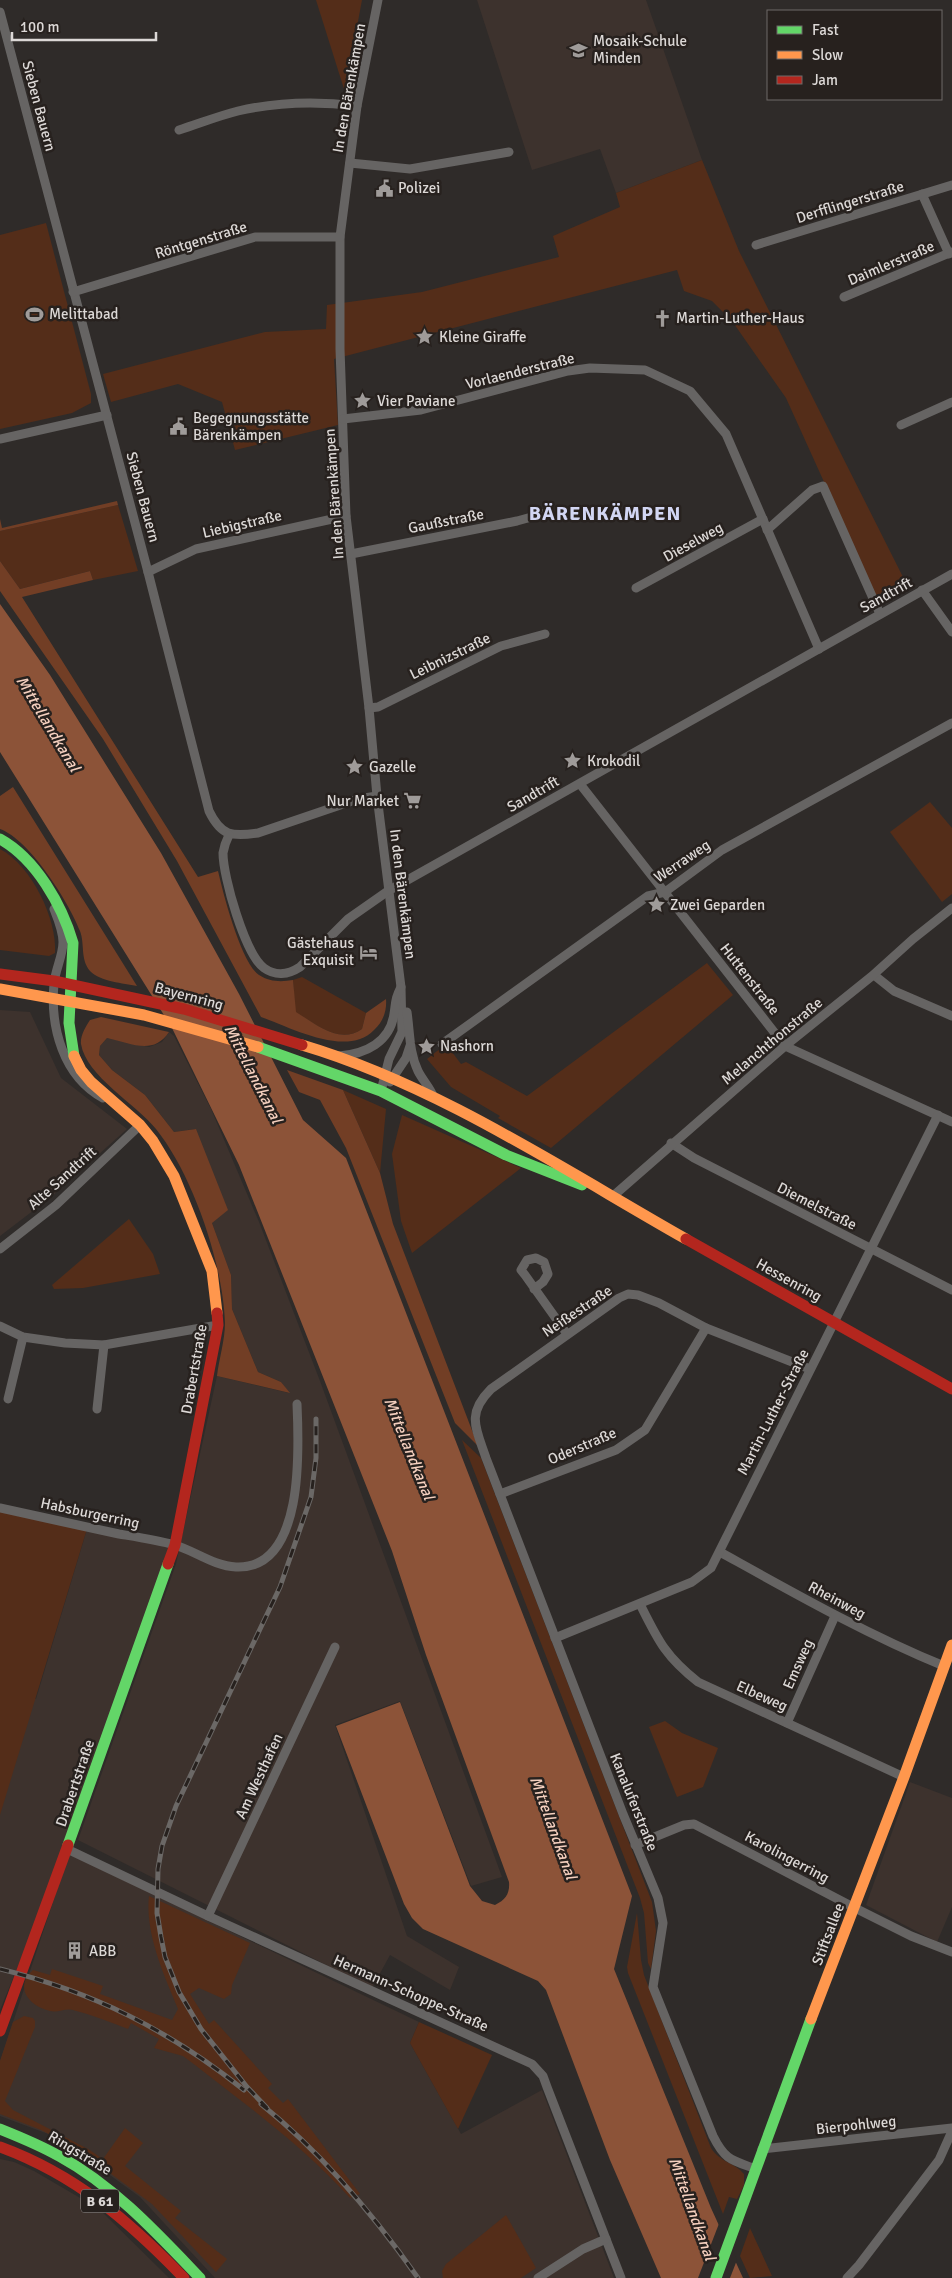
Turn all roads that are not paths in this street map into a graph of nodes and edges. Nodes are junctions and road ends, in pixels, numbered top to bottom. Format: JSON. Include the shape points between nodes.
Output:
{"nodes":[{"id":1,"x":378,"y":0,"type":"edge"},
{"id":2,"x":0,"y":12,"type":"edge"},
{"id":3,"x":357,"y":106,"type":"junction"},
{"id":4,"x":179,"y":130,"type":"dead end"},
{"id":5,"x":509,"y":152,"type":"dead end"},
{"id":6,"x":350,"y":163,"type":"junction"},
{"id":7,"x":952,"y":185,"type":"edge"},
{"id":8,"x":922,"y":194,"type":"junction"},
{"id":9,"x":340,"y":237,"type":"junction"},
{"id":10,"x":756,"y":245,"type":"dead end"},
{"id":11,"x":950,"y":253,"type":"edge"},
{"id":12,"x":74,"y":292,"type":"junction"},
{"id":13,"x":844,"y":297,"type":"dead end"},
{"id":14,"x":952,"y":402,"type":"edge"},
{"id":15,"x":107,"y":416,"type":"junction"},
{"id":16,"x":343,"y":419,"type":"junction"},
{"id":17,"x":901,"y":425,"type":"dead end"},
{"id":18,"x":0,"y":439,"type":"edge"},
{"id":19,"x":546,"y":513,"type":"dead end"},
{"id":20,"x":346,"y":516,"type":"junction"},
{"id":21,"x":763,"y":519,"type":"junction"},
{"id":22,"x":767,"y":530,"type":"junction"},
{"id":23,"x":351,"y":554,"type":"junction"},
{"id":24,"x":148,"y":572,"type":"junction"},
{"id":25,"x":952,"y":574,"type":"edge"},
{"id":26,"x":636,"y":588,"type":"dead end"},
{"id":27,"x":922,"y":590,"type":"junction"},
{"id":28,"x":880,"y":614,"type":"junction"},
{"id":29,"x":952,"y":632,"type":"edge"},
{"id":30,"x":545,"y":634,"type":"dead end"},
{"id":31,"x":819,"y":648,"type":"junction"},
{"id":32,"x":369,"y":708,"type":"junction"},
{"id":33,"x":952,"y":722,"type":"edge"},
{"id":34,"x":580,"y":784,"type":"junction"},
{"id":35,"x":377,"y":796,"type":"junction"},
{"id":36,"x":229,"y":835,"type":"junction"},
{"id":37,"x":0,"y":840,"type":"edge"},
{"id":38,"x":388,"y":891,"type":"junction"},
{"id":39,"x":665,"y":892,"type":"junction"},
{"id":40,"x":49,"y":894,"type":"junction"},
{"id":41,"x":952,"y":908,"type":"edge"},
{"id":42,"x":0,"y":974,"type":"edge"},
{"id":43,"x":874,"y":975,"type":"junction"},
{"id":44,"x":54,"y":981,"type":"junction"},
{"id":45,"x":72,"y":985,"type":"junction"},
{"id":46,"x":402,"y":987,"type":"junction"},
{"id":47,"x":0,"y":990,"type":"edge"},
{"id":48,"x":53,"y":997,"type":"junction"},
{"id":49,"x":72,"y":1001,"type":"junction"},
{"id":50,"x":952,"y":1016,"type":"edge"},
{"id":51,"x":442,"y":1044,"type":"dead end"},
{"id":52,"x":410,"y":1046,"type":"junction"},
{"id":53,"x":785,"y":1046,"type":"junction"},
{"id":54,"x":336,"y":1056,"type":"junction"},
{"id":55,"x":388,"y":1078,"type":"junction"},
{"id":56,"x":381,"y":1091,"type":"junction"},
{"id":57,"x":434,"y":1098,"type":"junction"},
{"id":58,"x":116,"y":1105,"type":"junction"},
{"id":59,"x":938,"y":1115,"type":"junction"},
{"id":60,"x":952,"y":1122,"type":"edge"},
{"id":61,"x":140,"y":1125,"type":"junction"},
{"id":62,"x":671,"y":1143,"type":"junction"},
{"id":63,"x":612,"y":1197,"type":"junction"},
{"id":64,"x":0,"y":1249,"type":"edge"},
{"id":65,"x":872,"y":1250,"type":"junction"},
{"id":66,"x":534,"y":1289,"type":"dead end"},
{"id":67,"x":952,"y":1290,"type":"edge"},
{"id":68,"x":835,"y":1323,"type":"junction"},
{"id":69,"x":218,"y":1325,"type":"junction"},
{"id":70,"x":0,"y":1326,"type":"edge"},
{"id":71,"x":706,"y":1328,"type":"junction"},
{"id":72,"x":567,"y":1334,"type":"junction"},
{"id":73,"x":23,"y":1337,"type":"junction"},
{"id":74,"x":104,"y":1345,"type":"junction"},
{"id":75,"x":810,"y":1369,"type":"junction"},
{"id":76,"x":952,"y":1389,"type":"edge"},
{"id":77,"x":8,"y":1399,"type":"dead end"},
{"id":78,"x":297,"y":1404,"type":"dead end"},
{"id":79,"x":97,"y":1409,"type":"dead end"},
{"id":80,"x":476,"y":1428,"type":"joint"},
{"id":81,"x":500,"y":1494,"type":"junction"},
{"id":82,"x":0,"y":1508,"type":"edge"},
{"id":83,"x":175,"y":1545,"type":"junction"},
{"id":84,"x":720,"y":1552,"type":"junction"},
{"id":85,"x":640,"y":1604,"type":"junction"},
{"id":86,"x":835,"y":1616,"type":"junction"},
{"id":87,"x":555,"y":1638,"type":"junction"},
{"id":88,"x":952,"y":1645,"type":"edge"},
{"id":89,"x":334,"y":1647,"type":"dead end"},
{"id":90,"x":944,"y":1666,"type":"junction"},
{"id":91,"x":787,"y":1723,"type":"junction"},
{"id":92,"x":904,"y":1777,"type":"junction"},
{"id":93,"x":635,"y":1845,"type":"junction"},
{"id":94,"x":68,"y":1849,"type":"junction"},
{"id":95,"x":854,"y":1908,"type":"junction"},
{"id":96,"x":208,"y":1916,"type":"junction"},
{"id":97,"x":952,"y":1952,"type":"edge"},
{"id":98,"x":0,"y":2031,"type":"edge"},
{"id":99,"x":0,"y":2129,"type":"edge"},
{"id":100,"x":952,"y":2130,"type":"edge"},
{"id":101,"x":0,"y":2147,"type":"edge"},
{"id":102,"x":762,"y":2149,"type":"junction"},
{"id":103,"x":756,"y":2169,"type":"junction"},
{"id":104,"x":732,"y":2233,"type":"junction"},
{"id":105,"x":606,"y":2239,"type":"junction"},
{"id":106,"x":184,"y":2278,"type":"edge"},
{"id":107,"x":200,"y":2278,"type":"edge"},
{"id":108,"x":538,"y":2278,"type":"edge"},
{"id":109,"x":621,"y":2278,"type":"edge"},
{"id":110,"x":712,"y":2278,"type":"edge"},
{"id":111,"x":716,"y":2278,"type":"edge"},
{"id":112,"x":847,"y":2278,"type":"edge"}],
"edges":[{"from":1,"to":3,"type":"street","name":"In den Bärenkämpen"},
{"from":2,"to":12,"type":"street","name":"Sieben Bauern"},
{"from":3,"to":4,"type":"street","via":[[307,102],[273,105],[237,111]]},
{"from":3,"to":6,"type":"street","name":"In den Bärenkämpen"},
{"from":5,"to":6,"type":"street","via":[[410,168]]},
{"from":6,"to":9,"type":"street","name":"In den Bärenkämpen"},
{"from":7,"to":8,"type":"street","name":"Derfflingerstraße"},
{"from":8,"to":10,"type":"street","name":"Derfflingerstraße"},
{"from":8,"to":11,"type":"street"},
{"from":9,"to":12,"type":"street","name":"Röntgenstraße","via":[[255,238]]},
{"from":9,"to":16,"type":"street","name":"In den Bärenkämpen"},
{"from":11,"to":13,"type":"street","name":"Daimlerstraße"},
{"from":12,"to":15,"type":"street","name":"Sieben Bauern"},
{"from":14,"to":17,"type":"street"},
{"from":15,"to":18,"type":"street"},
{"from":15,"to":24,"type":"street","name":"Sieben Bauern"},
{"from":16,"to":20,"type":"street","name":"In den Bärenkämpen"},
{"from":16,"to":21,"type":"street","name":"Vorlaenderstraße","via":[[421,410],[568,371],[590,368],[645,370],[690,391],[726,434]]},
{"from":19,"to":23,"type":"street","name":"Gaußstraße"},
{"from":20,"to":23,"type":"street","name":"In den Bärenkämpen"},
{"from":20,"to":24,"type":"street","name":"Liebigstraße","via":[[196,549]]},
{"from":21,"to":22,"type":"street","name":"Vorlaenderstraße"},
{"from":21,"to":26,"type":"street","name":"Dieselweg"},
{"from":22,"to":28,"type":"street","via":[[812,490],[823,486]]},
{"from":22,"to":31,"type":"street","name":"Vorlaenderstraße"},
{"from":23,"to":32,"type":"street","name":"In den Bärenkämpen"},
{"from":24,"to":36,"type":"street","name":"Sieben Bauern","via":[[209,811]]},
{"from":25,"to":27,"type":"street","name":"Sandtrift"},
{"from":27,"to":28,"type":"street","name":"Sandtrift"},
{"from":27,"to":29,"type":"street"},
{"from":28,"to":31,"type":"street","name":"Sandtrift"},
{"from":30,"to":32,"type":"street","name":"Leibnizstraße","via":[[501,646],[378,707]]},
{"from":31,"to":34,"type":"street","name":"Sandtrift"},
{"from":32,"to":35,"type":"street","name":"In den Bärenkämpen"},
{"from":33,"to":39,"type":"street","name":"Werraweg","via":[[722,850]]},
{"from":34,"to":38,"type":"street","name":"Sandtrift"},
{"from":34,"to":39,"type":"street","name":"Huttenstraße"},
{"from":35,"to":36,"type":"street","via":[[358,799],[258,833]]},
{"from":35,"to":38,"type":"street","name":"In den Bärenkämpen"},
{"from":36,"to":38,"type":"street","name":"Sandtrift","via":[[224,868],[236,910],[253,954],[259,964],[272,973],[292,972],[300,967],[348,919]]},
{"from":37,"to":40,"type":"street","name":"Drabertstraße","via":[[20,852]]},
{"from":38,"to":46,"type":"street","name":"In den Bärenkämpen"},
{"from":39,"to":51,"type":"street","name":"Werraweg","via":[[648,896]]},
{"from":39,"to":53,"type":"street","name":"Huttenstraße"},
{"from":40,"to":44,"type":"street","name":"Drabertstraße","via":[[63,943]]},
{"from":40,"to":45,"type":"street","name":"Drabertstraße","via":[[64,914],[71,931]]},
{"from":41,"to":43,"type":"street","name":"Melanchthonstraße"},
{"from":42,"to":44,"type":"street","name":"Bayernring"},
{"from":43,"to":50,"type":"street","via":[[894,991]]},
{"from":43,"to":53,"type":"street","name":"Melanchthonstraße"},
{"from":44,"to":45,"type":"street","name":"Bayernring"},
{"from":44,"to":48,"type":"street","name":"Drabertstraße"},
{"from":45,"to":49,"type":"street","name":"Drabertstraße"},
{"from":45,"to":54,"type":"street","name":"Bayernring","via":[[184,1009]]},
{"from":46,"to":52,"type":"street","name":"In den Bärenkämpen","via":[[407,1005]]},
{"from":46,"to":54,"type":"street","name":"In den Bärenkämpen","via":[[395,998],[392,1024],[380,1042],[362,1053]]},
{"from":46,"to":55,"type":"street","name":"In den Bärenkämpen","via":[[402,1032]]},
{"from":47,"to":48,"type":"street","name":"Bayernring"},
{"from":48,"to":49,"type":"street","name":"Bayernring"},
{"from":48,"to":58,"type":"street","name":"Drabertstraße","via":[[62,1052],[91,1091]]},
{"from":49,"to":56,"type":"street","name":"Bayernring","via":[[144,1015],[301,1061]]},
{"from":49,"to":58,"type":"street","name":"Drabertstraße","via":[[69,1023],[73,1054],[91,1082]]},
{"from":52,"to":55,"type":"street","name":"In den Bärenkämpen","via":[[406,1058]]},
{"from":52,"to":57,"type":"street","name":"In den Bärenkämpen","via":[[419,1072],[430,1086]]},
{"from":53,"to":59,"type":"street","name":"Huttenstraße"},
{"from":53,"to":62,"type":"street","name":"Melanchthonstraße"},
{"from":54,"to":55,"type":"street","name":"Bayernring"},
{"from":55,"to":56,"type":"street","name":"In den Bärenkämpen"},
{"from":55,"to":57,"type":"street","name":"Hessenring"},
{"from":56,"to":63,"type":"street","name":"Hessenring","via":[[506,1155]]},
{"from":57,"to":63,"type":"street","name":"Hessenring","via":[[549,1158]]},
{"from":58,"to":61,"type":"street","name":"Drabertstraße"},
{"from":59,"to":60,"type":"street","name":"Huttenstraße"},
{"from":59,"to":65,"type":"street","name":"Martin-Luther-Straße"},
{"from":61,"to":64,"type":"street","name":"Alte Sandtrift","via":[[56,1205]]},
{"from":61,"to":69,"type":"street","name":"Drabertstraße","via":[[174,1176],[200,1241],[213,1278]]},
{"from":62,"to":63,"type":"street","name":"Melanchthonstraße"},
{"from":62,"to":65,"type":"street","name":"Diemelstraße"},
{"from":63,"to":68,"type":"street","name":"Hessenring"},
{"from":65,"to":67,"type":"street","name":"Diemelstraße"},
{"from":65,"to":68,"type":"street","name":"Martin-Luther-Straße"},
{"from":66,"to":72,"type":"street"},
{"from":68,"to":75,"type":"street","name":"Martin-Luther-Straße"},
{"from":68,"to":76,"type":"street","name":"Hessenring"},
{"from":69,"to":74,"type":"street"},
{"from":69,"to":83,"type":"street","name":"Drabertstraße"},
{"from":70,"to":73,"type":"street"},
{"from":71,"to":72,"type":"street","name":"Neißestraße","via":[[659,1303],[628,1294]]},
{"from":71,"to":75,"type":"street","name":"Neißestraße"},
{"from":71,"to":81,"type":"street","name":"Oderstraße","via":[[645,1430],[616,1450]]},
{"from":72,"to":80,"type":"street","name":"Neißestraße","via":[[491,1389],[479,1402],[475,1414]]},
{"from":73,"to":74,"type":"street","via":[[65,1344]]},
{"from":73,"to":77,"type":"street"},
{"from":74,"to":79,"type":"street"},
{"from":75,"to":84,"type":"street","name":"Martin-Luther-Straße"},
{"from":78,"to":83,"type":"street","via":[[299,1449],[295,1493],[284,1534],[274,1550],[250,1566],[235,1567]]},
{"from":80,"to":81,"type":"street","name":"Kanaluferstraße"},
{"from":81,"to":87,"type":"street","name":"Kanaluferstraße"},
{"from":82,"to":83,"type":"street","name":"Habsburgerring"},
{"from":83,"to":94,"type":"street","name":"Drabertstraße"},
{"from":84,"to":85,"type":"street","name":"Martin-Luther-Straße","via":[[711,1568],[692,1582]]},
{"from":84,"to":86,"type":"street","name":"Rheinweg"},
{"from":85,"to":87,"type":"street","name":"Martin-Luther-Straße"},
{"from":85,"to":91,"type":"street","name":"Elbeweg","via":[[662,1648],[678,1667],[698,1682]]},
{"from":86,"to":90,"type":"street","name":"Rheinweg"},
{"from":86,"to":91,"type":"street","name":"Emsweg"},
{"from":87,"to":93,"type":"street","name":"Kanaluferstraße"},
{"from":88,"to":90,"type":"street","name":"Stiftsallee"},
{"from":89,"to":96,"type":"street","name":"Am Westhafen"},
{"from":90,"to":92,"type":"street","name":"Stiftsallee"},
{"from":91,"to":92,"type":"street","name":"Elbeweg"},
{"from":92,"to":95,"type":"street","name":"Stiftsallee"},
{"from":93,"to":95,"type":"street","name":"Karolingerring","via":[[694,1824]]},
{"from":93,"to":103,"type":"street","name":"Kanaluferstraße","via":[[658,1898],[663,1924],[653,1987],[712,2136],[729,2159]]},
{"from":94,"to":96,"type":"street","name":"Hermann-Schoppe-Straße"},
{"from":94,"to":98,"type":"street","name":"Drabertstraße"},
{"from":95,"to":97,"type":"street","name":"Karolingerring"},
{"from":95,"to":102,"type":"street","name":"Stiftsallee"},
{"from":96,"to":105,"type":"street","name":"Hermann-Schoppe-Straße","via":[[532,2064],[543,2076]]},
{"from":99,"to":107,"type":"street","name":"Ringstraße","number":"B 61","via":[[51,2150],[98,2180],[136,2211]]},
{"from":100,"to":102,"type":"street","name":"Bierpohlweg"},
{"from":100,"to":112,"type":"street","name":"Bierpohlweg","via":[[939,2160]]},
{"from":101,"to":106,"type":"street","name":"Ringstraße","number":"B 61","via":[[40,2163],[90,2193],[131,2224]]},
{"from":102,"to":103,"type":"street","name":"Stiftsallee"},
{"from":103,"to":104,"type":"street","name":"Stiftsallee"},
{"from":104,"to":110,"type":"street","name":"Stiftsallee"},
{"from":104,"to":111,"type":"street","name":"Stiftsallee"},
{"from":105,"to":108,"type":"street","via":[[582,2249]]},
{"from":105,"to":109,"type":"street","name":"Hermann-Schoppe-Straße"}]}
